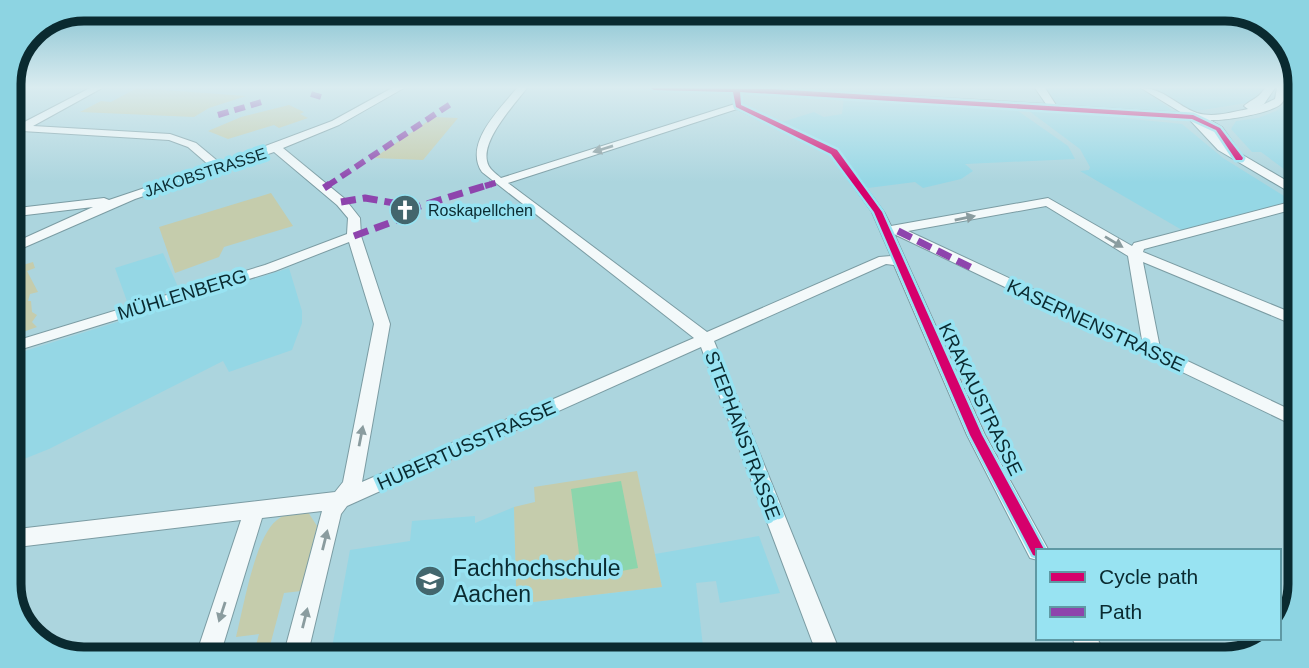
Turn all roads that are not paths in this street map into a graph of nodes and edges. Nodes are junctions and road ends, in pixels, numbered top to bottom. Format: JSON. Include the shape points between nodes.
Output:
{"nodes":[{"id":1,"x":37,"y":119,"type":"edge"},
{"id":2,"x":347,"y":119,"type":"edge"},
{"id":3,"x":501,"y":119,"type":"edge"},
{"id":4,"x":697,"y":119,"type":"edge"},
{"id":5,"x":765,"y":119,"type":"edge"},
{"id":6,"x":1195,"y":119,"type":"edge"},
{"id":7,"x":21,"y":127,"type":"edge"},
{"id":8,"x":21,"y":128,"type":"edge"},
{"id":9,"x":276,"y":148,"type":"junction"},
{"id":10,"x":219,"y":168,"type":"junction"},
{"id":11,"x":499,"y":182,"type":"junction"},
{"id":12,"x":1288,"y":187,"type":"edge"},
{"id":13,"x":130,"y":197,"type":"junction"},
{"id":14,"x":1288,"y":207,"type":"edge"},
{"id":15,"x":21,"y":211,"type":"edge"},
{"id":16,"x":892,"y":231,"type":"junction"},
{"id":17,"x":354,"y":236,"type":"junction"},
{"id":18,"x":21,"y":245,"type":"edge"},
{"id":19,"x":1135,"y":254,"type":"junction"},
{"id":20,"x":897,"y":261,"type":"junction"},
{"id":21,"x":1288,"y":317,"type":"edge"},
{"id":22,"x":705,"y":338,"type":"junction"},
{"id":23,"x":21,"y":344,"type":"edge"},
{"id":24,"x":1152,"y":351,"type":"junction"},
{"id":25,"x":1288,"y":416,"type":"edge"},
{"id":26,"x":341,"y":500,"type":"junction"},
{"id":27,"x":255,"y":509,"type":"junction"},
{"id":28,"x":21,"y":538,"type":"edge"},
{"id":29,"x":1037,"y":549,"type":"edge"},
{"id":30,"x":211,"y":647,"type":"edge"},
{"id":31,"x":298,"y":647,"type":"edge"},
{"id":32,"x":826,"y":647,"type":"edge"}],
"edges":[{"from":1,"to":7,"type":"street"},
{"from":2,"to":9,"type":"street","name":"JAKOBSTRASSE"},
{"from":3,"to":11,"type":"street","via":[[481,150],[483,165]]},
{"from":4,"to":11,"type":"street","one_way":true},
{"from":5,"to":16,"type":"street","name":"KRAKAUSTRASSE","via":[[834,152]]},
{"from":6,"to":12,"type":"street","via":[[1216,144]]},
{"from":8,"to":10,"type":"street","via":[[170,137],[192,145]]},
{"from":9,"to":10,"type":"street","name":"JAKOBSTRASSE"},
{"from":9,"to":17,"type":"street","via":[[341,202],[354,218]]},
{"from":10,"to":13,"type":"street","name":"JAKOBSTRASSE"},
{"from":11,"to":22,"type":"street","name":"STEPHANSTRASSE"},
{"from":13,"to":15,"type":"street"},
{"from":13,"to":18,"type":"street","name":"JAKOBSTRASSE"},
{"from":14,"to":19,"type":"street","via":[[1139,246]]},
{"from":16,"to":19,"type":"street","one_way":true,"via":[[1048,202]]},
{"from":16,"to":20,"type":"street","name":"KRAKAUSTRASSE"},
{"from":16,"to":24,"type":"street","name":"KASERNENSTRASSE"},
{"from":17,"to":23,"type":"street","name":"MÜHLENBERG","via":[[270,268]]},
{"from":26,"to":17,"type":"street","one_way":true,"via":[[352,485],[382,324]]},
{"from":19,"to":21,"type":"street"},
{"from":19,"to":24,"type":"street"},
{"from":20,"to":22,"type":"street","name":"HUBERTUSSTRASSE","via":[[884,260]]},
{"from":20,"to":29,"type":"street","name":"KRAKAUSTRASSE","via":[[976,435]]},
{"from":22,"to":26,"type":"street","name":"HUBERTUSSTRASSE"},
{"from":22,"to":32,"type":"street","name":"STEPHANSTRASSE"},
{"from":24,"to":25,"type":"street","name":"KASERNENSTRASSE"},
{"from":26,"to":27,"type":"street","name":"HUBERTUSSTRASSE"},
{"from":31,"to":26,"type":"street","one_way":true,"via":[[332,511]]},
{"from":27,"to":28,"type":"street","name":"HUBERTUSSTRASSE"},
{"from":27,"to":30,"type":"street","one_way":true}]}
